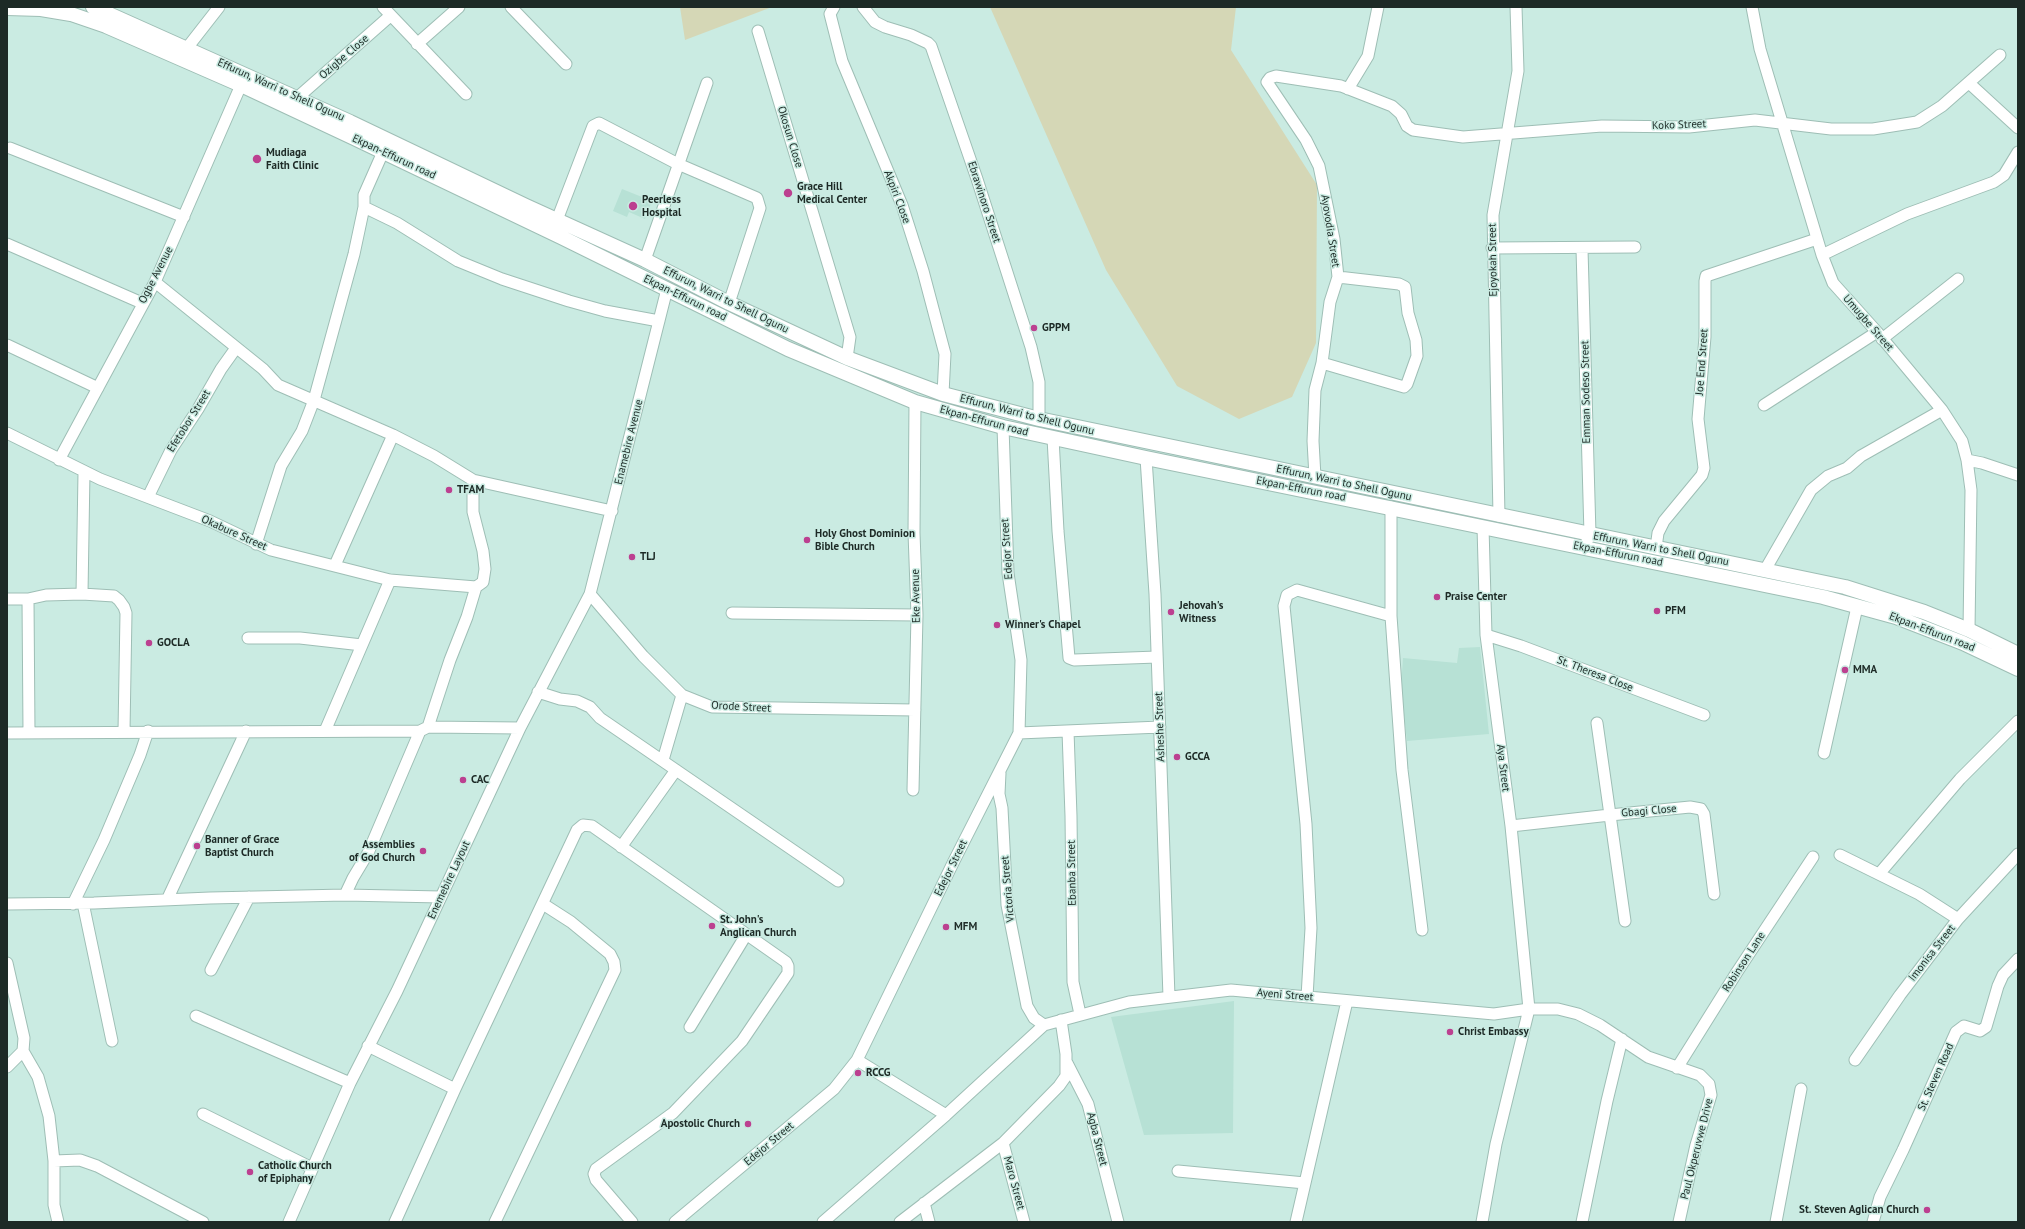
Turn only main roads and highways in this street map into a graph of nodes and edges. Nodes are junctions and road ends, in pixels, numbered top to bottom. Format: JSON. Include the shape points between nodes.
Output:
{"nodes":[{"id":1,"x":7,"y":8,"type":"edge"},
{"id":2,"x":101,"y":8,"type":"edge"},
{"id":3,"x":1587,"y":541,"type":"junction"},
{"id":4,"x":2018,"y":654,"type":"edge"},
{"id":5,"x":2018,"y":669,"type":"edge"}],
"edges":[{"from":1,"to":3,"type":"main road","name":"Ekpan-Effurun road","via":[[41,9],[71,14],[106,26],[241,85],[383,152],[788,349],[915,402],[1003,427],[1146,458],[1483,527]]},
{"from":2,"to":3,"type":"main road","name":"Effurun, Warri to Shell Ogunu","via":[[645,260],[729,303],[847,358],[944,394],[1039,419],[1499,516]]},
{"from":3,"to":4,"type":"main road","name":"Effurun, Warri to Shell Ogunu","via":[[1656,548],[1845,588],[1924,612]]},
{"from":3,"to":5,"type":"main road","name":"Ekpan-Effurun road","via":[[1896,617],[1963,643]]}]}
